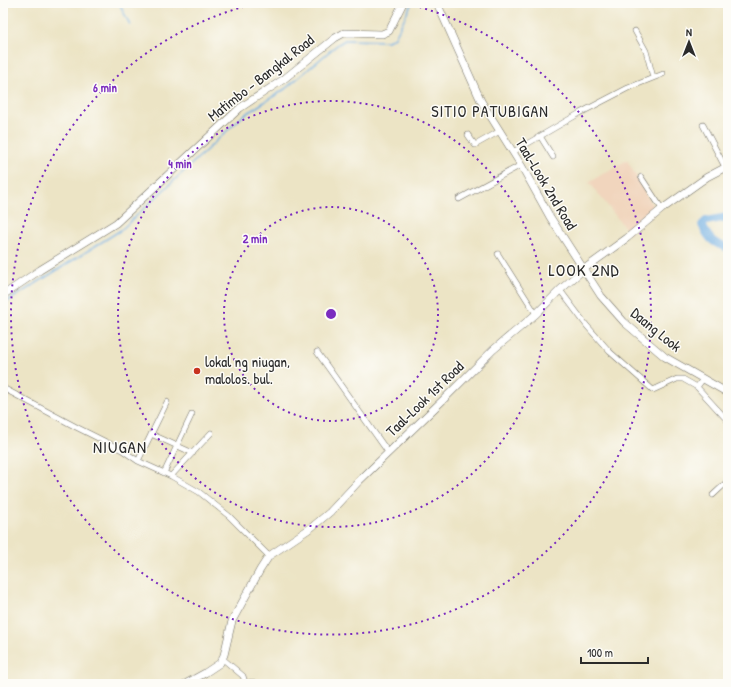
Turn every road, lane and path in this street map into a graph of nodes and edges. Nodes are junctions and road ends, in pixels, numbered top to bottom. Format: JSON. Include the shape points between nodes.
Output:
{"nodes":[{"id":1,"x":403,"y":3,"type":"edge"},
{"id":2,"x":437,"y":3,"type":"edge"},
{"id":3,"x":635,"y":31,"type":"dead end"},
{"id":4,"x":663,"y":74,"type":"dead end"},
{"id":5,"x":653,"y":77,"type":"junction"},
{"id":6,"x":703,"y":125,"type":"dead end"},
{"id":7,"x":500,"y":131,"type":"junction"},
{"id":8,"x":468,"y":135,"type":"dead end"},
{"id":9,"x":540,"y":136,"type":"junction"},
{"id":10,"x":513,"y":152,"type":"junction"},
{"id":11,"x":553,"y":157,"type":"dead end"},
{"id":12,"x":521,"y":165,"type":"junction"},
{"id":13,"x":727,"y":167,"type":"edge"},
{"id":14,"x":641,"y":177,"type":"dead end"},
{"id":15,"x":459,"y":199,"type":"dead end"},
{"id":16,"x":662,"y":209,"type":"junction"},
{"id":17,"x":498,"y":254,"type":"dead end"},
{"id":18,"x":584,"y":269,"type":"junction"},
{"id":19,"x":560,"y":290,"type":"junction"},
{"id":20,"x":3,"y":295,"type":"edge"},
{"id":21,"x":536,"y":314,"type":"junction"},
{"id":22,"x":317,"y":352,"type":"dead end"},
{"id":23,"x":703,"y":379,"type":"junction"},
{"id":24,"x":697,"y":387,"type":"junction"},
{"id":25,"x":3,"y":388,"type":"edge"},
{"id":26,"x":728,"y":393,"type":"edge"},
{"id":27,"x":167,"y":402,"type":"dead end"},
{"id":28,"x":192,"y":414,"type":"dead end"},
{"id":29,"x":728,"y":421,"type":"edge"},
{"id":30,"x":211,"y":433,"type":"dead end"},
{"id":31,"x":151,"y":434,"type":"junction"},
{"id":32,"x":177,"y":445,"type":"junction"},
{"id":33,"x":388,"y":452,"type":"junction"},
{"id":34,"x":193,"y":453,"type":"junction"},
{"id":35,"x":138,"y":461,"type":"junction"},
{"id":36,"x":164,"y":473,"type":"junction"},
{"id":37,"x":171,"y":476,"type":"junction"},
{"id":38,"x":728,"y":481,"type":"edge"},
{"id":39,"x":713,"y":495,"type":"dead end"},
{"id":40,"x":269,"y":556,"type":"junction"},
{"id":41,"x":222,"y":659,"type":"junction"},
{"id":42,"x":195,"y":678,"type":"junction"},
{"id":43,"x":185,"y":684,"type":"edge"},
{"id":44,"x":200,"y":684,"type":"edge"},
{"id":45,"x":255,"y":684,"type":"edge"}],
"edges":[{"from":1,"to":20,"type":"street","name":"Matimbo - Bangkal Road","via":[[389,31],[382,34],[344,33],[335,38],[284,79],[240,108],[116,224]]},
{"from":2,"to":7,"type":"street","name":"Taal-Look 2nd Road","via":[[481,101]]},
{"from":3,"to":5,"type":"street","via":[[646,51]]},
{"from":4,"to":5,"type":"street"},
{"from":5,"to":9,"type":"street"},
{"from":6,"to":13,"type":"street"},
{"from":7,"to":8,"type":"street","via":[[475,145]]},
{"from":7,"to":10,"type":"street","name":"Taal-Look 2nd Road"},
{"from":9,"to":10,"type":"street"},
{"from":9,"to":11,"type":"street"},
{"from":10,"to":12,"type":"street","name":"Taal-Look 2nd Road"},
{"from":12,"to":15,"type":"street"},
{"from":12,"to":18,"type":"street","name":"Taal-Look 2nd Road","via":[[550,217]]},
{"from":13,"to":16,"type":"street","name":"Taal-Look 1st Road"},
{"from":14,"to":16,"type":"street"},
{"from":16,"to":18,"type":"street","name":"Taal-Look 1st Road"},
{"from":17,"to":21,"type":"street"},
{"from":18,"to":19,"type":"street","name":"Taal-Look 1st Road"},
{"from":18,"to":23,"type":"street","name":"Daang Look","via":[[601,296],[624,322],[665,357]]},
{"from":19,"to":21,"type":"street","name":"Taal-Look 1st Road"},
{"from":19,"to":24,"type":"street","via":[[610,352],[653,390],[678,379]]},
{"from":21,"to":33,"type":"street","name":"Taal-Look 1st Road","via":[[493,350]]},
{"from":22,"to":33,"type":"street"},
{"from":23,"to":24,"type":"street"},
{"from":23,"to":26,"type":"street","name":"Daang Look"},
{"from":24,"to":29,"type":"street"},
{"from":25,"to":35,"type":"street","via":[[122,450]]},
{"from":27,"to":31,"type":"street"},
{"from":28,"to":32,"type":"street"},
{"from":30,"to":34,"type":"street"},
{"from":31,"to":32,"type":"street"},
{"from":31,"to":35,"type":"street"},
{"from":32,"to":34,"type":"street"},
{"from":32,"to":36,"type":"street"},
{"from":33,"to":40,"type":"street","name":"Taal-Look 1st Road","via":[[330,512]]},
{"from":34,"to":37,"type":"street"},
{"from":35,"to":36,"type":"street"},
{"from":36,"to":37,"type":"street"},
{"from":37,"to":40,"type":"street","via":[[199,492],[230,516]]},
{"from":38,"to":39,"type":"street"},
{"from":40,"to":41,"type":"street","name":"Taal-Look 1st Road","via":[[232,621]]},
{"from":41,"to":42,"type":"street","via":[[215,667]]},
{"from":41,"to":45,"type":"street","via":[[239,672],[245,682]]},
{"from":42,"to":43,"type":"street"},
{"from":42,"to":44,"type":"street"}]}
